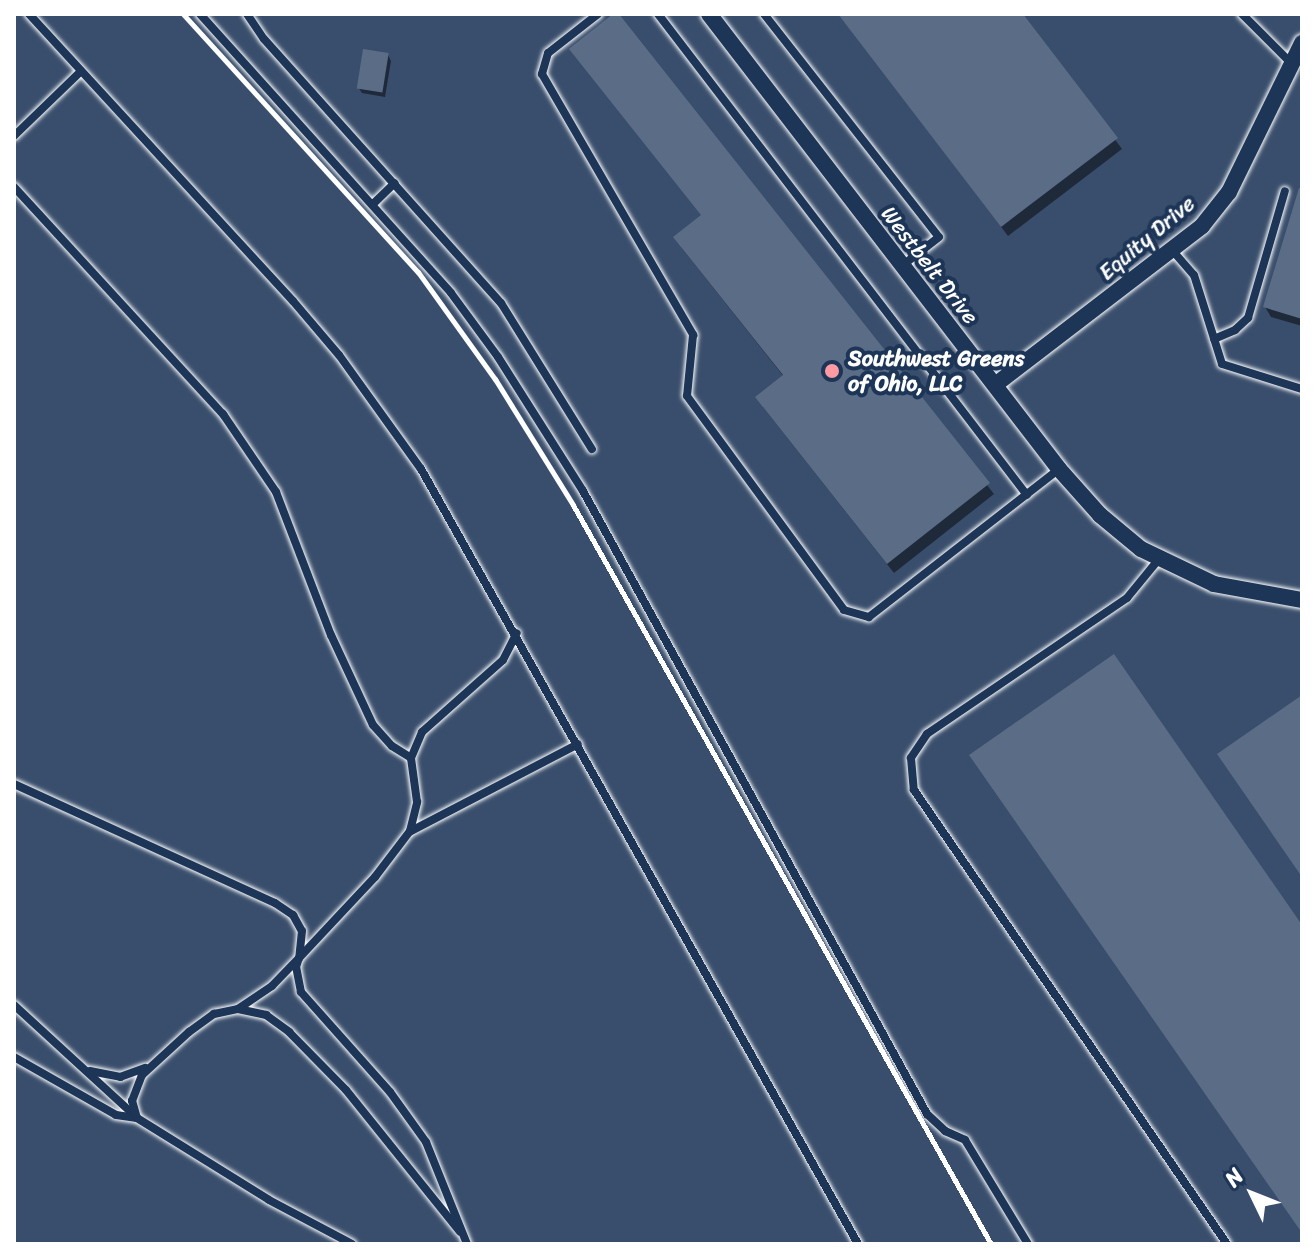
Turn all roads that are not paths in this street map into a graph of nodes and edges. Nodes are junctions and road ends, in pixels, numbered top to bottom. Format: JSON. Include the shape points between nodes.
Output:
{"nodes":[{"id":1,"x":29,"y":14,"type":"edge"},
{"id":2,"x":200,"y":14,"type":"edge"},
{"id":3,"x":247,"y":14,"type":"edge"},
{"id":4,"x":598,"y":14,"type":"edge"},
{"id":5,"x":658,"y":14,"type":"edge"},
{"id":6,"x":709,"y":14,"type":"edge"},
{"id":7,"x":764,"y":14,"type":"edge"},
{"id":8,"x":1242,"y":14,"type":"edge"},
{"id":9,"x":1302,"y":43,"type":"edge"},
{"id":10,"x":1292,"y":64,"type":"junction"},
{"id":11,"x":81,"y":71,"type":"junction"},
{"id":12,"x":14,"y":136,"type":"edge"},
{"id":13,"x":395,"y":183,"type":"junction"},
{"id":14,"x":14,"y":187,"type":"edge"},
{"id":15,"x":1285,"y":191,"type":"dead end"},
{"id":16,"x":373,"y":204,"type":"junction"},
{"id":17,"x":1172,"y":250,"type":"junction"},
{"id":18,"x":902,"y":266,"type":"junction"},
{"id":19,"x":1214,"y":339,"type":"junction"},
{"id":20,"x":995,"y":385,"type":"junction"},
{"id":21,"x":1302,"y":389,"type":"edge"},
{"id":22,"x":592,"y":449,"type":"dead end"},
{"id":23,"x":1059,"y":469,"type":"junction"},
{"id":24,"x":1027,"y":495,"type":"junction"},
{"id":25,"x":1159,"y":559,"type":"junction"},
{"id":26,"x":1302,"y":600,"type":"edge"},
{"id":27,"x":517,"y":633,"type":"junction"},
{"id":28,"x":578,"y":744,"type":"junction"},
{"id":29,"x":411,"y":758,"type":"junction"},
{"id":30,"x":14,"y":784,"type":"edge"},
{"id":31,"x":410,"y":831,"type":"junction"},
{"id":32,"x":299,"y":958,"type":"junction"},
{"id":33,"x":14,"y":1005,"type":"edge"},
{"id":34,"x":238,"y":1009,"type":"junction"},
{"id":35,"x":14,"y":1057,"type":"edge"},
{"id":36,"x":156,"y":1060,"type":"junction"},
{"id":37,"x":87,"y":1070,"type":"junction"},
{"id":38,"x":137,"y":1118,"type":"junction"},
{"id":39,"x":466,"y":1241,"type":"edge"},
{"id":40,"x":352,"y":1244,"type":"edge"},
{"id":41,"x":858,"y":1244,"type":"edge"},
{"id":42,"x":1028,"y":1244,"type":"edge"},
{"id":43,"x":1227,"y":1244,"type":"edge"}],
"edges":[{"from":1,"to":11,"type":"lane"},
{"from":2,"to":16,"type":"lane"},
{"from":3,"to":13,"type":"lane"},
{"from":4,"to":24,"type":"lane","via":[[548,53],[542,74],[693,335],[687,396],[844,610],[869,617]]},
{"from":5,"to":24,"type":"lane"},
{"from":6,"to":18,"type":"street","name":"Westbelt Drive"},
{"from":7,"to":18,"type":"lane","via":[[939,237]]},
{"from":8,"to":10,"type":"lane"},
{"from":9,"to":10,"type":"street","name":"Equity Drive"},
{"from":10,"to":17,"type":"street","name":"Equity Drive","via":[[1229,192],[1202,226]]},
{"from":11,"to":12,"type":"lane"},
{"from":11,"to":27,"type":"lane","via":[[339,355],[421,469]]},
{"from":13,"to":16,"type":"lane"},
{"from":13,"to":22,"type":"lane","via":[[501,303]]},
{"from":14,"to":29,"type":"lane","via":[[223,414],[276,492],[331,635],[373,725]]},
{"from":15,"to":19,"type":"lane","via":[[1248,318]]},
{"from":16,"to":42,"type":"lane","via":[[451,293],[547,432],[927,1114],[965,1140]]},
{"from":17,"to":19,"type":"lane","via":[[1194,275]]},
{"from":17,"to":20,"type":"street","name":"Equity Drive"},
{"from":18,"to":20,"type":"street","name":"Westbelt Drive"},
{"from":19,"to":21,"type":"lane","via":[[1227,367]]},
{"from":20,"to":23,"type":"street","name":"Westbelt Drive"},
{"from":23,"to":24,"type":"lane"},
{"from":23,"to":25,"type":"street","name":"Westbelt Drive","via":[[1120,532]]},
{"from":25,"to":26,"type":"street","name":"Westbelt Drive","via":[[1214,584]]},
{"from":25,"to":43,"type":"lane","via":[[1127,598],[927,734],[911,758],[914,790]]},
{"from":27,"to":28,"type":"lane"},
{"from":27,"to":29,"type":"lane","via":[[503,660],[422,732]]},
{"from":28,"to":31,"type":"lane"},
{"from":28,"to":41,"type":"lane"},
{"from":29,"to":31,"type":"lane","via":[[417,802]]},
{"from":30,"to":32,"type":"lane","via":[[285,909],[302,931]]},
{"from":31,"to":32,"type":"lane"},
{"from":32,"to":34,"type":"lane","via":[[272,986]]},
{"from":32,"to":39,"type":"lane","via":[[296,978],[301,992],[390,1092],[426,1142]]},
{"from":33,"to":37,"type":"lane"},
{"from":34,"to":36,"type":"lane","via":[[214,1014]]},
{"from":34,"to":39,"type":"lane","via":[[266,1015],[289,1032],[346,1090]]},
{"from":35,"to":38,"type":"lane","via":[[116,1115]]},
{"from":36,"to":37,"type":"lane","via":[[130,1075],[111,1077]]},
{"from":36,"to":38,"type":"lane","via":[[133,1093]]},
{"from":37,"to":38,"type":"lane"},
{"from":38,"to":40,"type":"lane","via":[[269,1200]]}]}
